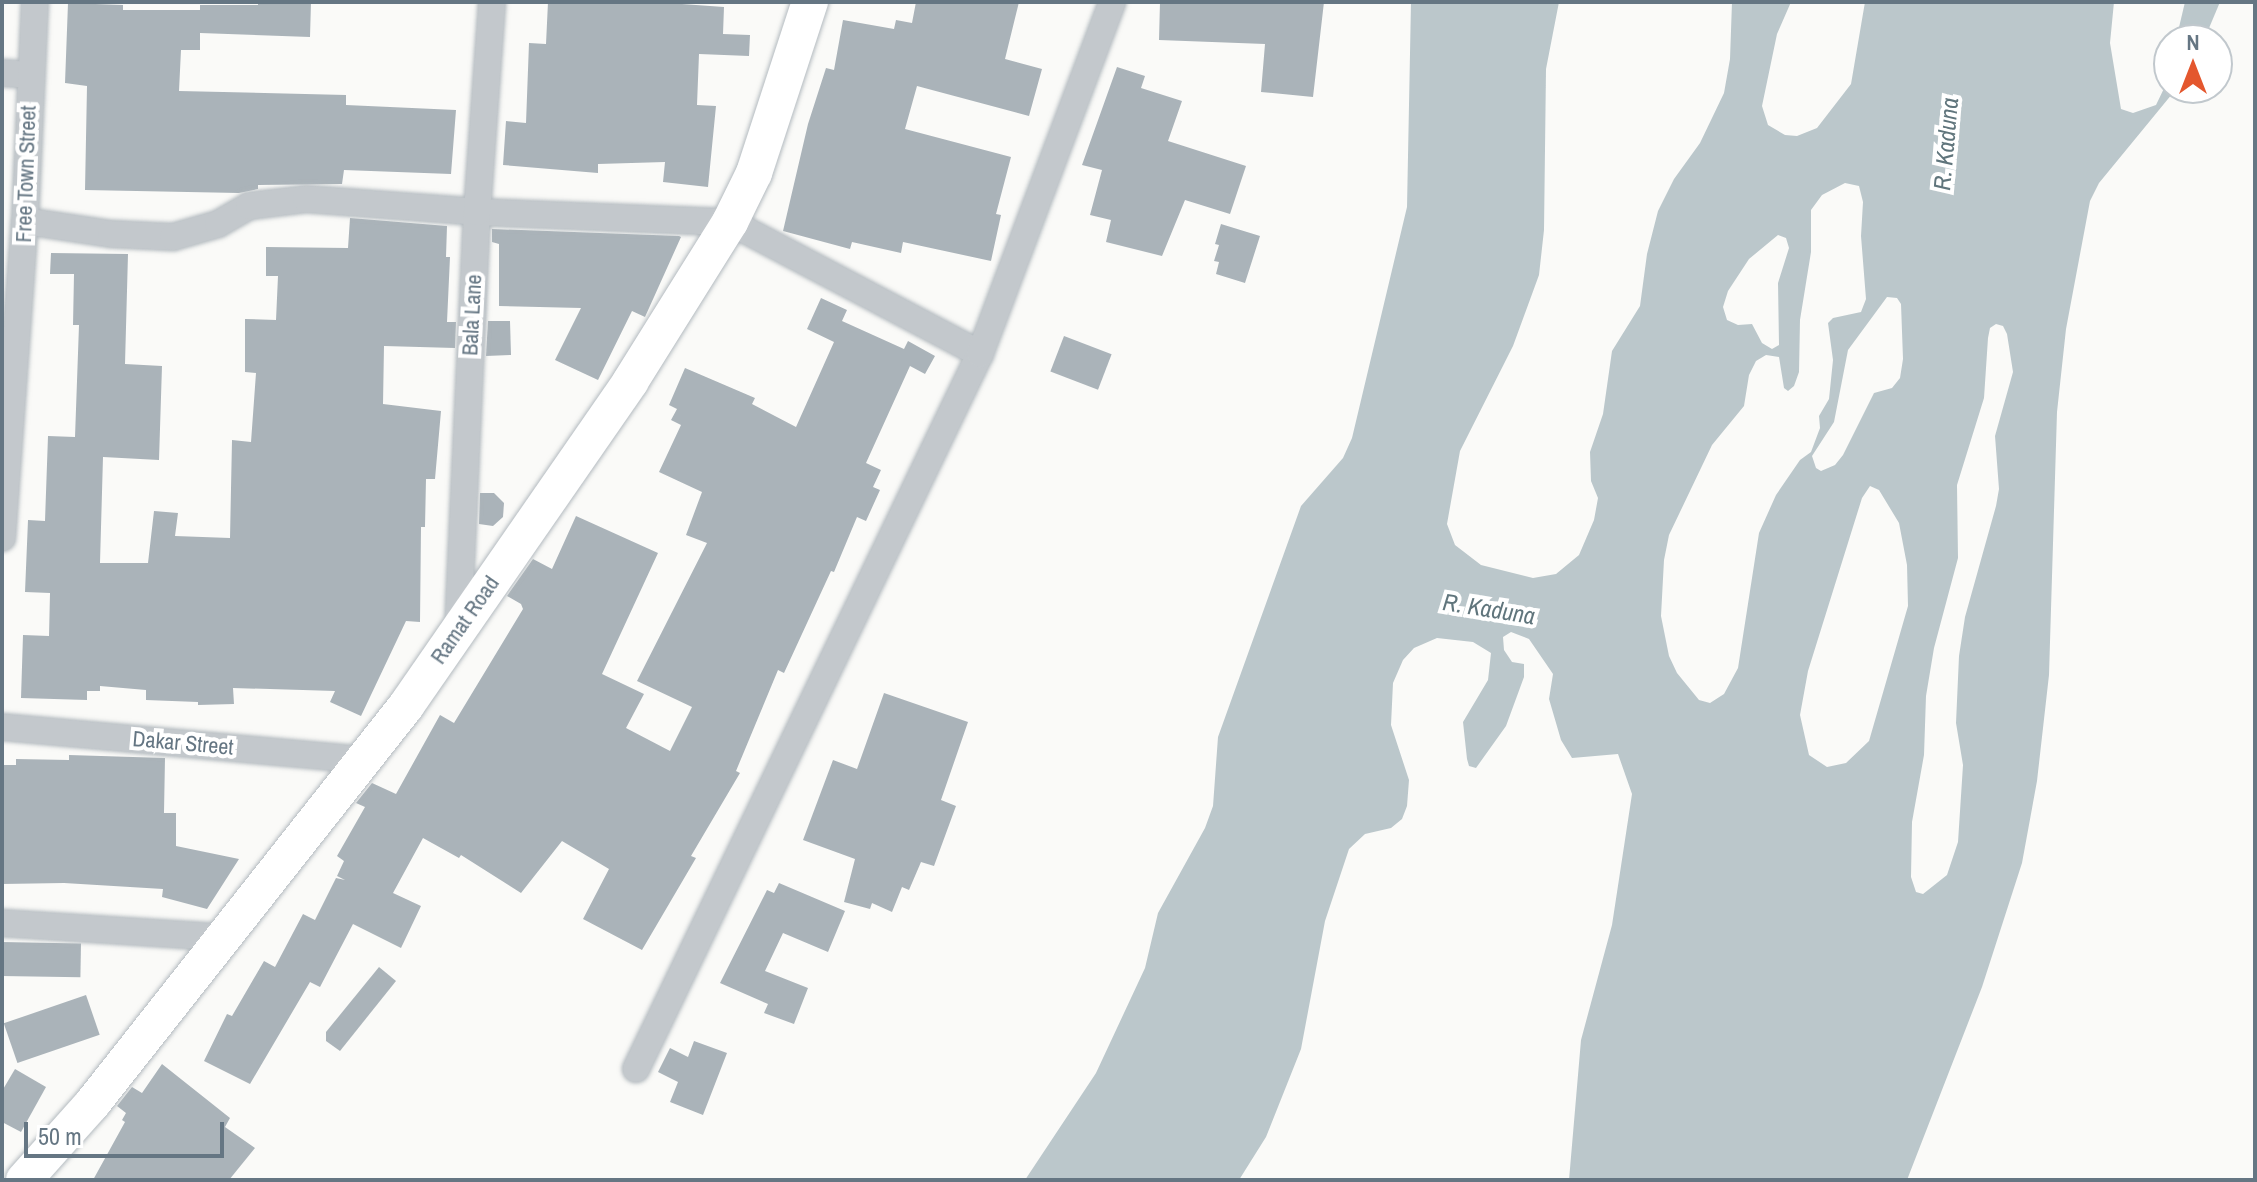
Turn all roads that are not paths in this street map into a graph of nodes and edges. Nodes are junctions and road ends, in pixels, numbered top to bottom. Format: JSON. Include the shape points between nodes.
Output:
{"nodes":[{"id":1,"x":35,"y":2,"type":"edge"},
{"id":2,"x":492,"y":2,"type":"edge"},
{"id":3,"x":810,"y":2,"type":"edge"},
{"id":4,"x":1112,"y":2,"type":"edge"},
{"id":5,"x":2,"y":73,"type":"edge"},
{"id":6,"x":30,"y":75,"type":"junction"},
{"id":7,"x":477,"y":212,"type":"junction"},
{"id":8,"x":25,"y":221,"type":"junction"},
{"id":9,"x":730,"y":222,"type":"junction"},
{"id":10,"x":980,"y":354,"type":"junction"},
{"id":11,"x":2,"y":538,"type":"edge"},
{"id":12,"x":458,"y":629,"type":"junction"},
{"id":13,"x":2,"y":727,"type":"edge"},
{"id":14,"x":365,"y":760,"type":"junction"},
{"id":15,"x":2,"y":923,"type":"edge"},
{"id":16,"x":220,"y":937,"type":"junction"},
{"id":17,"x":636,"y":1069,"type":"dead end"},
{"id":18,"x":24,"y":1180,"type":"edge"}],
"edges":[{"from":1,"to":6,"type":"street","name":"Free Town Street"},
{"from":2,"to":7,"type":"street","name":"Bala Lane"},
{"from":3,"to":9,"type":"street","name":"Ramat Road","via":[[754,173]]},
{"from":4,"to":10,"type":"street"},
{"from":5,"to":6,"type":"street"},
{"from":6,"to":8,"type":"street","name":"Free Town Street"},
{"from":7,"to":8,"type":"street","via":[[306,199],[249,206],[218,224],[173,237]]},
{"from":7,"to":9,"type":"street"},
{"from":7,"to":12,"type":"street","name":"Bala Lane"},
{"from":8,"to":11,"type":"street","name":"Free Town Street"},
{"from":9,"to":10,"type":"street"},
{"from":9,"to":12,"type":"street","name":"Ramat Road","via":[[630,382]]},
{"from":10,"to":17,"type":"street"},
{"from":12,"to":14,"type":"street","name":"Ramat Road"},
{"from":13,"to":14,"type":"street","name":"Dakar Street"},
{"from":14,"to":16,"type":"street","name":"Ramat Road"},
{"from":15,"to":16,"type":"street"},
{"from":16,"to":18,"type":"street","name":"Ramat Road","via":[[92,1104]]}]}
